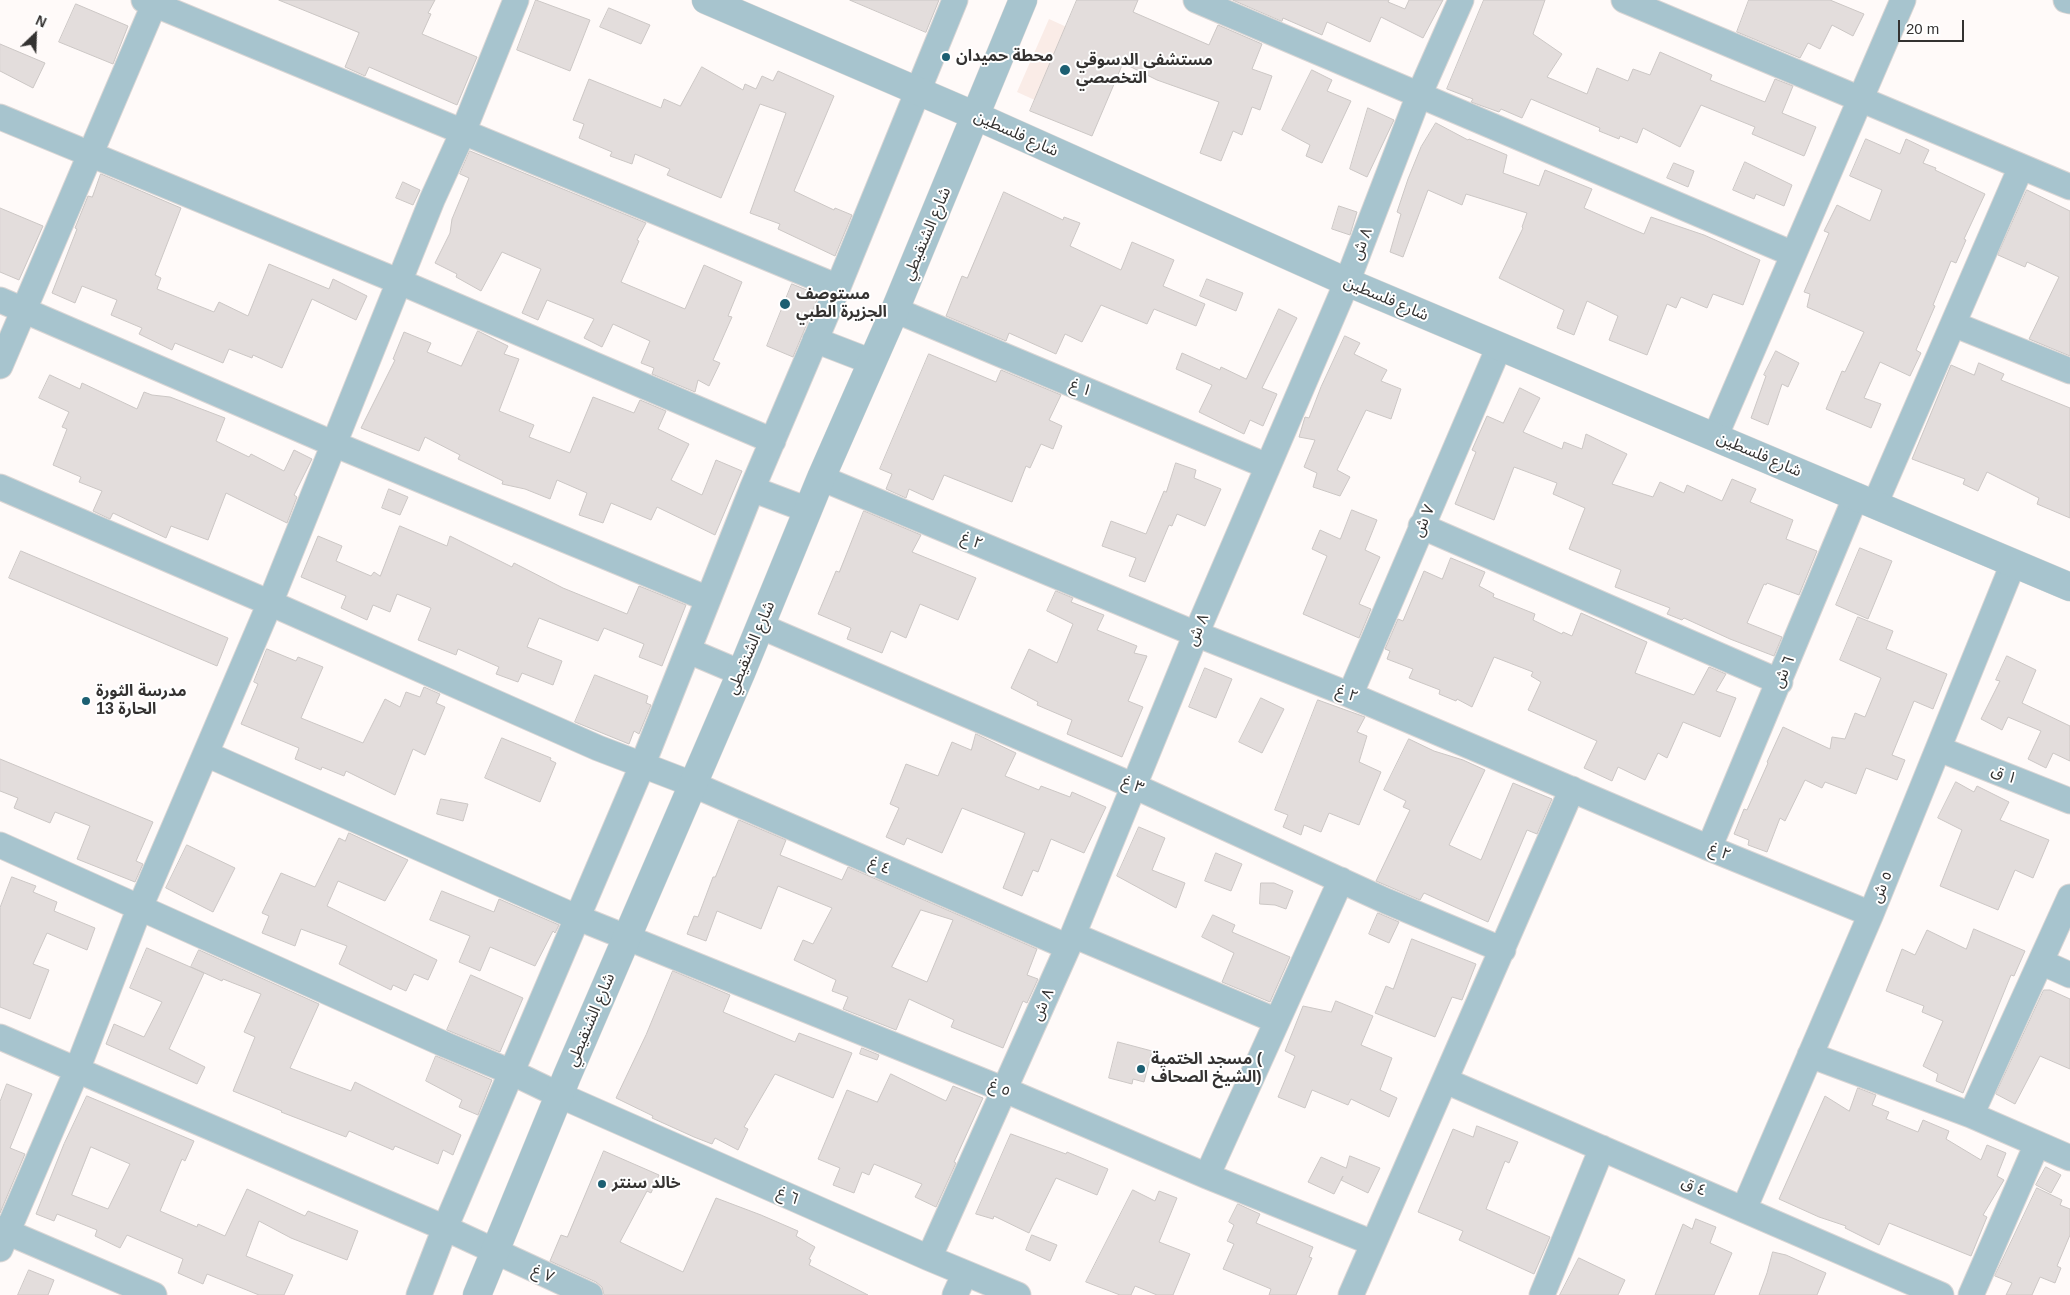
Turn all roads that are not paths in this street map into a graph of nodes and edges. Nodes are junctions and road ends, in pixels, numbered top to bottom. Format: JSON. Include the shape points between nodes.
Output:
{"nodes":[{"id":1,"x":516,"y":0,"type":"edge"},
{"id":2,"x":706,"y":0,"type":"edge"},
{"id":3,"x":955,"y":0,"type":"edge"},
{"id":4,"x":1023,"y":0,"type":"edge"},
{"id":5,"x":1196,"y":0,"type":"edge"},
{"id":6,"x":1461,"y":0,"type":"edge"},
{"id":7,"x":1624,"y":0,"type":"edge"},
{"id":8,"x":1903,"y":0,"type":"edge"},
{"id":9,"x":2066,"y":0,"type":"edge"},
{"id":10,"x":2070,"y":1,"type":"edge"},
{"id":11,"x":152,"y":2,"type":"edge"},
{"id":12,"x":918,"y":91,"type":"junction"},
{"id":13,"x":1418,"y":95,"type":"junction"},
{"id":14,"x":1860,"y":100,"type":"junction"},
{"id":15,"x":976,"y":116,"type":"junction"},
{"id":16,"x":0,"y":117,"type":"edge"},
{"id":17,"x":463,"y":132,"type":"junction"},
{"id":18,"x":90,"y":155,"type":"junction"},
{"id":19,"x":2020,"y":166,"type":"junction"},
{"id":20,"x":2070,"y":187,"type":"edge"},
{"id":21,"x":1794,"y":254,"type":"junction"},
{"id":22,"x":400,"y":282,"type":"junction"},
{"id":23,"x":1347,"y":282,"type":"junction"},
{"id":24,"x":838,"y":287,"type":"junction"},
{"id":25,"x":0,"y":300,"type":"edge"},
{"id":26,"x":24,"y":310,"type":"junction"},
{"id":27,"x":895,"y":310,"type":"junction"},
{"id":28,"x":1953,"y":324,"type":"junction"},
{"id":29,"x":816,"y":340,"type":"junction"},
{"id":30,"x":1499,"y":347,"type":"junction"},
{"id":31,"x":872,"y":362,"type":"junction"},
{"id":32,"x":0,"y":366,"type":"edge"},
{"id":33,"x":2070,"y":371,"type":"edge"},
{"id":34,"x":1715,"y":437,"type":"junction"},
{"id":35,"x":772,"y":441,"type":"junction"},
{"id":36,"x":334,"y":444,"type":"junction"},
{"id":37,"x":1267,"y":466,"type":"junction"},
{"id":38,"x":821,"y":478,"type":"junction"},
{"id":39,"x":0,"y":487,"type":"edge"},
{"id":40,"x":752,"y":489,"type":"junction"},
{"id":41,"x":1866,"y":500,"type":"junction"},
{"id":42,"x":808,"y":510,"type":"junction"},
{"id":43,"x":1421,"y":526,"type":"junction"},
{"id":44,"x":2013,"y":564,"type":"junction"},
{"id":45,"x":2070,"y":587,"type":"edge"},
{"id":46,"x":708,"y":599,"type":"junction"},
{"id":47,"x":270,"y":603,"type":"junction"},
{"id":48,"x":760,"y":626,"type":"junction"},
{"id":49,"x":1196,"y":634,"type":"junction"},
{"id":50,"x":689,"y":651,"type":"junction"},
{"id":51,"x":740,"y":673,"type":"junction"},
{"id":52,"x":1780,"y":682,"type":"junction"},
{"id":53,"x":1350,"y":695,"type":"junction"},
{"id":54,"x":1939,"y":749,"type":"junction"},
{"id":55,"x":206,"y":754,"type":"junction"},
{"id":56,"x":642,"y":766,"type":"junction"},
{"id":57,"x":692,"y":784,"type":"junction"},
{"id":58,"x":1134,"y":786,"type":"junction"},
{"id":59,"x":1572,"y":789,"type":"junction"},
{"id":60,"x":2070,"y":801,"type":"edge"},
{"id":61,"x":0,"y":845,"type":"edge"},
{"id":62,"x":1709,"y":848,"type":"junction"},
{"id":63,"x":1341,"y":880,"type":"junction"},
{"id":64,"x":2070,"y":897,"type":"edge"},
{"id":65,"x":140,"y":907,"type":"junction"},
{"id":66,"x":1871,"y":914,"type":"junction"},
{"id":67,"x":576,"y":917,"type":"junction"},
{"id":68,"x":627,"y":936,"type":"junction"},
{"id":69,"x":1070,"y":941,"type":"junction"},
{"id":70,"x":1503,"y":950,"type":"junction"},
{"id":71,"x":2042,"y":962,"type":"junction"},
{"id":72,"x":2070,"y":975,"type":"edge"},
{"id":73,"x":1277,"y":1021,"type":"junction"},
{"id":74,"x":0,"y":1037,"type":"edge"},
{"id":75,"x":1810,"y":1055,"type":"junction"},
{"id":76,"x":77,"y":1070,"type":"junction"},
{"id":77,"x":511,"y":1072,"type":"junction"},
{"id":78,"x":1446,"y":1081,"type":"junction"},
{"id":79,"x":1005,"y":1090,"type":"junction"},
{"id":80,"x":560,"y":1095,"type":"junction"},
{"id":81,"x":1971,"y":1115,"type":"junction"},
{"id":82,"x":2037,"y":1144,"type":"junction"},
{"id":83,"x":1602,"y":1148,"type":"junction"},
{"id":84,"x":2070,"y":1158,"type":"edge"},
{"id":85,"x":1207,"y":1176,"type":"junction"},
{"id":86,"x":1744,"y":1209,"type":"junction"},
{"id":87,"x":445,"y":1228,"type":"junction"},
{"id":88,"x":2,"y":1237,"type":"edge"},
{"id":89,"x":1373,"y":1242,"type":"junction"},
{"id":90,"x":495,"y":1252,"type":"junction"},
{"id":91,"x":929,"y":1258,"type":"junction"},
{"id":92,"x":960,"y":1284,"type":"edge"},
{"id":93,"x":154,"y":1295,"type":"edge"},
{"id":94,"x":419,"y":1295,"type":"edge"},
{"id":95,"x":477,"y":1295,"type":"edge"},
{"id":96,"x":590,"y":1295,"type":"edge"},
{"id":97,"x":1018,"y":1295,"type":"edge"},
{"id":98,"x":1351,"y":1295,"type":"edge"},
{"id":99,"x":1542,"y":1295,"type":"edge"},
{"id":100,"x":1941,"y":1295,"type":"edge"},
{"id":101,"x":1971,"y":1295,"type":"edge"}],
"edges":[{"from":1,"to":17,"type":"street"},
{"from":2,"to":12,"type":"street","name":"شارع فلسطين"},
{"from":3,"to":12,"type":"street"},
{"from":4,"to":15,"type":"street","name":"شارع الشنقيطي"},
{"from":5,"to":13,"type":"street"},
{"from":6,"to":13,"type":"street","name":"٨ ش"},
{"from":7,"to":14,"type":"street"},
{"from":8,"to":14,"type":"street"},
{"from":9,"to":10,"type":"street"},
{"from":11,"to":17,"type":"street"},
{"from":11,"to":18,"type":"street"},
{"from":12,"to":15,"type":"street","name":"شارع فلسطين"},
{"from":12,"to":24,"type":"street"},
{"from":13,"to":21,"type":"street"},
{"from":13,"to":23,"type":"street","name":"٨ ش"},
{"from":14,"to":19,"type":"street"},
{"from":14,"to":21,"type":"street"},
{"from":15,"to":23,"type":"street","name":"شارع فلسطين"},
{"from":15,"to":27,"type":"street","name":"شارع الشنقيطي"},
{"from":16,"to":18,"type":"street"},
{"from":17,"to":22,"type":"street"},
{"from":17,"to":24,"type":"street"},
{"from":18,"to":22,"type":"street"},
{"from":18,"to":26,"type":"street"},
{"from":19,"to":20,"type":"street"},
{"from":19,"to":28,"type":"street","name":"٦ ش"},
{"from":21,"to":34,"type":"street"},
{"from":22,"to":35,"type":"street"},
{"from":22,"to":36,"type":"street"},
{"from":23,"to":30,"type":"street","name":"شارع فلسطين"},
{"from":23,"to":37,"type":"street","name":"٨ ش"},
{"from":24,"to":29,"type":"street"},
{"from":25,"to":26,"type":"street"},
{"from":26,"to":32,"type":"street"},
{"from":26,"to":36,"type":"street"},
{"from":27,"to":31,"type":"street","name":"شارع الشنقيطي"},
{"from":27,"to":37,"type":"street","name":"١ غ"},
{"from":28,"to":33,"type":"street"},
{"from":28,"to":41,"type":"street","name":"٦ ش"},
{"from":29,"to":31,"type":"street"},
{"from":29,"to":35,"type":"street"},
{"from":30,"to":34,"type":"street","name":"شارع فلسطين"},
{"from":30,"to":43,"type":"street","name":"٧ ش"},
{"from":31,"to":38,"type":"street","name":"شارع الشنقيطي"},
{"from":34,"to":41,"type":"street","name":"شارع فلسطين"},
{"from":35,"to":40,"type":"street"},
{"from":36,"to":46,"type":"street"},
{"from":36,"to":47,"type":"street"},
{"from":37,"to":49,"type":"street","name":"٨ ش"},
{"from":38,"to":42,"type":"street","name":"شارع الشنقيطي"},
{"from":38,"to":49,"type":"street","name":"٢ غ"},
{"from":39,"to":47,"type":"street","name":"٤ غ"},
{"from":40,"to":42,"type":"street"},
{"from":40,"to":46,"type":"street"},
{"from":41,"to":44,"type":"street","name":"شارع فلسطين"},
{"from":41,"to":52,"type":"street","name":"٦ ش"},
{"from":42,"to":48,"type":"street","name":"شارع الشنقيطي"},
{"from":43,"to":52,"type":"street"},
{"from":43,"to":53,"type":"street","name":"٧ ش"},
{"from":44,"to":45,"type":"street","name":"شارع فلسطين"},
{"from":44,"to":54,"type":"street","name":"٥ ش"},
{"from":46,"to":50,"type":"street"},
{"from":47,"to":55,"type":"street"},
{"from":47,"to":56,"type":"street","name":"٤ غ"},
{"from":48,"to":51,"type":"street","name":"شارع الشنقيطي"},
{"from":48,"to":58,"type":"street","name":"٣ غ"},
{"from":49,"to":53,"type":"street","name":"٢ غ"},
{"from":49,"to":58,"type":"street","name":"٨ ش"},
{"from":50,"to":51,"type":"street"},
{"from":50,"to":56,"type":"street"},
{"from":51,"to":57,"type":"street","name":"شارع الشنقيطي"},
{"from":52,"to":62,"type":"street","name":"٦ ش"},
{"from":53,"to":59,"type":"street","name":"٢ غ"},
{"from":54,"to":60,"type":"street","name":"١ ق"},
{"from":54,"to":66,"type":"street","name":"٥ ش"},
{"from":55,"to":65,"type":"street"},
{"from":55,"to":67,"type":"street","name":"٥ غ"},
{"from":56,"to":57,"type":"street","name":"٤ غ"},
{"from":56,"to":67,"type":"street"},
{"from":57,"to":68,"type":"street","name":"شارع الشنقيطي"},
{"from":57,"to":69,"type":"street","name":"٤ غ"},
{"from":58,"to":63,"type":"street","name":"٣ غ"},
{"from":58,"to":69,"type":"street","name":"٨ ش"},
{"from":59,"to":62,"type":"street","name":"٢ غ"},
{"from":59,"to":70,"type":"street"},
{"from":61,"to":65,"type":"street","name":"٦ غ"},
{"from":62,"to":66,"type":"street","name":"٢ غ"},
{"from":63,"to":70,"type":"street","name":"٣ غ"},
{"from":63,"to":73,"type":"street"},
{"from":64,"to":71,"type":"street"},
{"from":65,"to":76,"type":"street"},
{"from":65,"to":77,"type":"street","name":"٦ غ"},
{"from":66,"to":75,"type":"street","name":"٥ ش"},
{"from":67,"to":68,"type":"street","name":"٥ غ"},
{"from":67,"to":77,"type":"street"},
{"from":68,"to":79,"type":"street","name":"٥ غ"},
{"from":68,"to":80,"type":"street","name":"شارع الشنقيطي"},
{"from":69,"to":73,"type":"street","name":"٤ غ"},
{"from":69,"to":79,"type":"street","name":"٨ ش"},
{"from":70,"to":78,"type":"street"},
{"from":71,"to":72,"type":"street"},
{"from":71,"to":81,"type":"street"},
{"from":73,"to":85,"type":"street"},
{"from":74,"to":76,"type":"street","name":"٧ غ"},
{"from":75,"to":81,"type":"street"},
{"from":75,"to":86,"type":"street","name":"٥ ش"},
{"from":76,"to":87,"type":"street","name":"٧ غ"},
{"from":76,"to":88,"type":"street"},
{"from":77,"to":80,"type":"street","name":"٦ غ"},
{"from":77,"to":87,"type":"street"},
{"from":78,"to":83,"type":"street","name":"٤ ق"},
{"from":78,"to":89,"type":"street"},
{"from":79,"to":85,"type":"street","name":"٥ غ"},
{"from":79,"to":91,"type":"street","name":"٨ ش"},
{"from":80,"to":90,"type":"street","name":"شارع الشنقيطي"},
{"from":80,"to":91,"type":"street","name":"٦ غ"},
{"from":81,"to":82,"type":"street"},
{"from":82,"to":84,"type":"street"},
{"from":82,"to":101,"type":"street"},
{"from":83,"to":86,"type":"street","name":"٤ ق"},
{"from":83,"to":99,"type":"street"},
{"from":85,"to":89,"type":"street","name":"٥ غ"},
{"from":86,"to":100,"type":"street","name":"٤ ق"},
{"from":87,"to":90,"type":"street","name":"٧ غ"},
{"from":87,"to":94,"type":"street"},
{"from":88,"to":93,"type":"street"},
{"from":89,"to":98,"type":"street"},
{"from":90,"to":95,"type":"street","name":"شارع الشنقيطي"},
{"from":90,"to":96,"type":"street","name":"٧ غ"},
{"from":91,"to":92,"type":"street","name":"٦ غ"},
{"from":92,"to":97,"type":"street","name":"٦ غ"}]}
